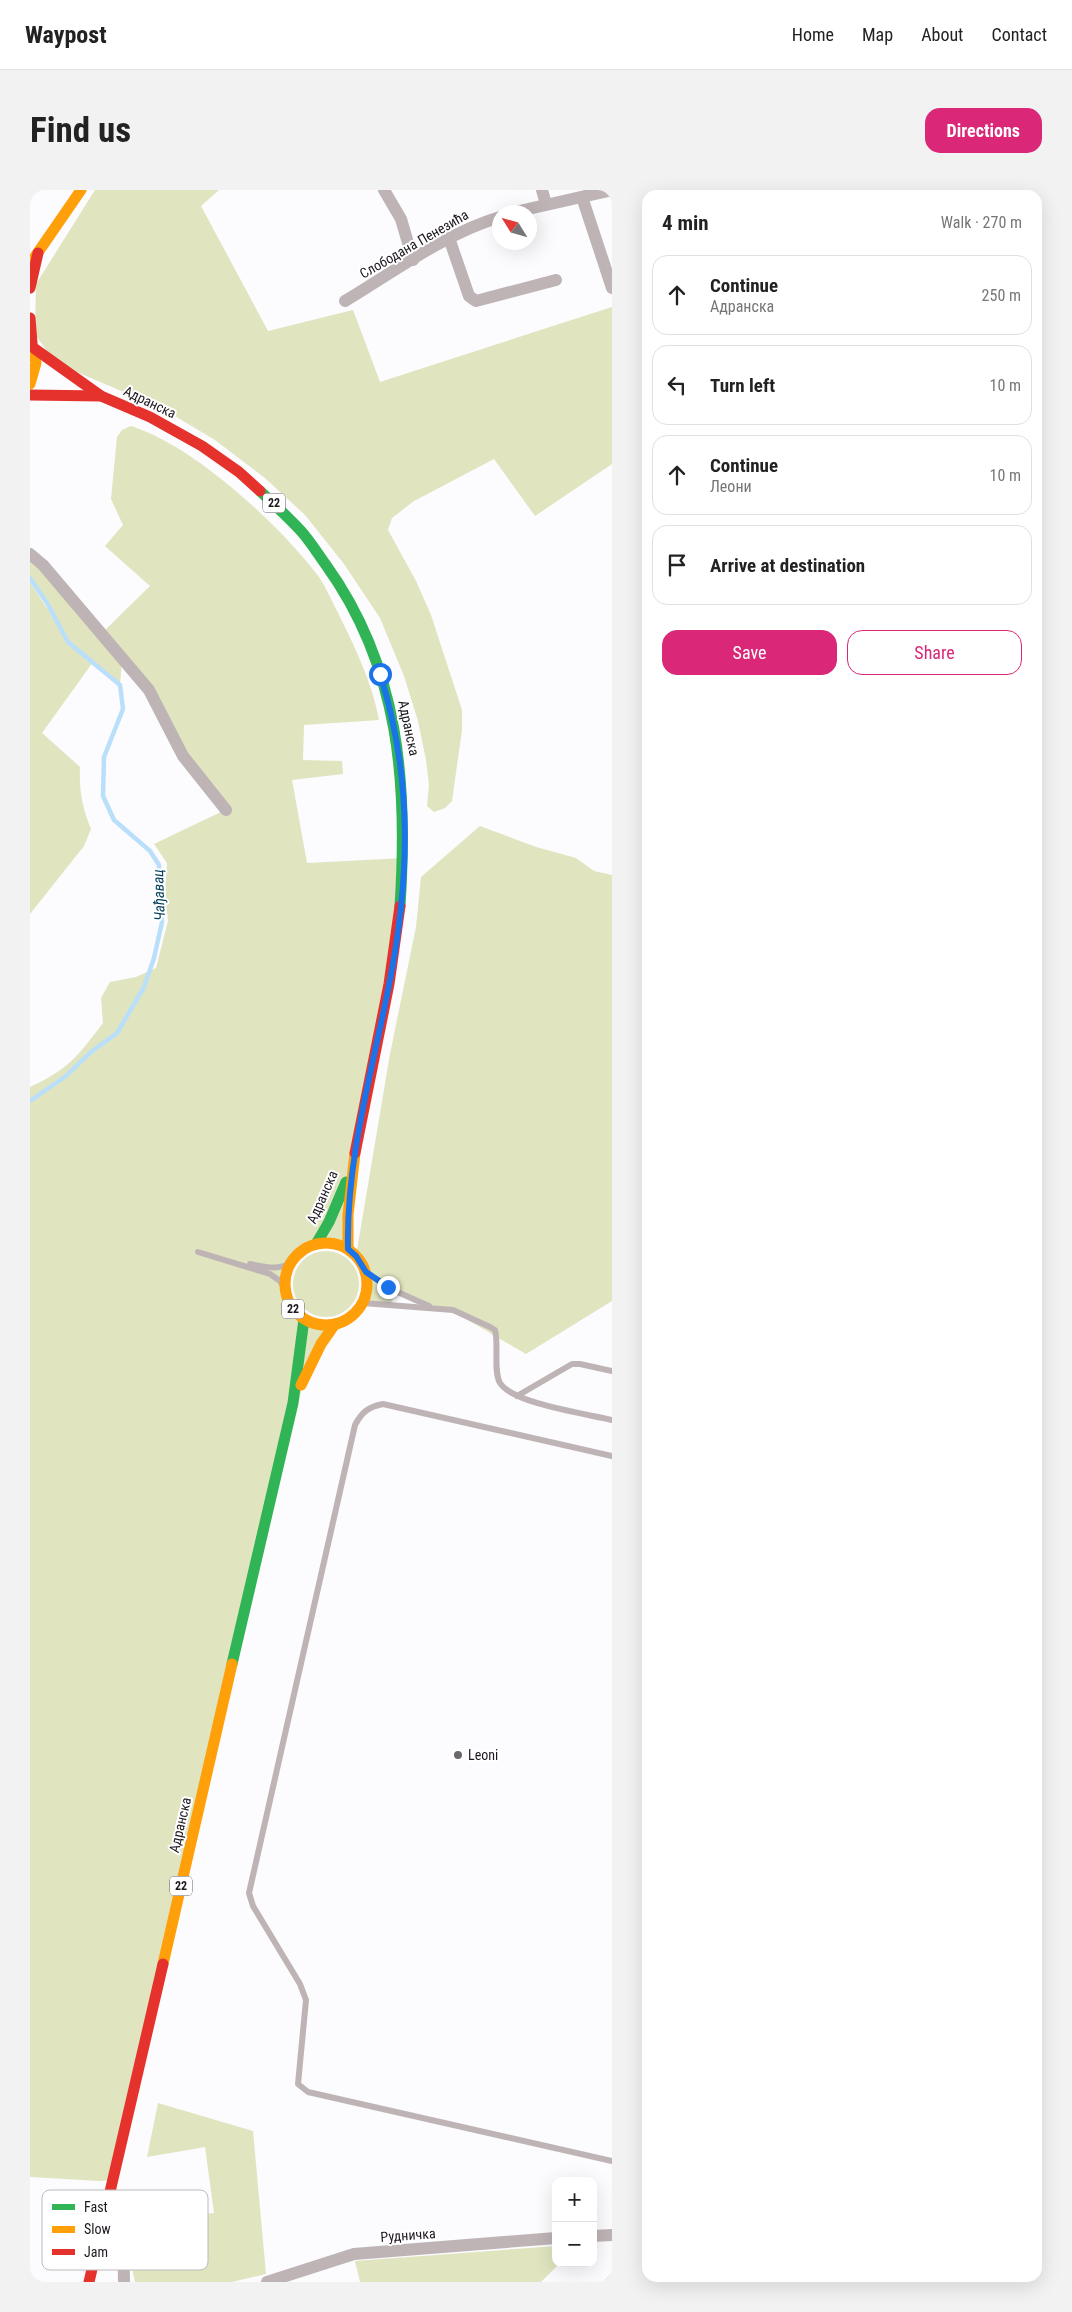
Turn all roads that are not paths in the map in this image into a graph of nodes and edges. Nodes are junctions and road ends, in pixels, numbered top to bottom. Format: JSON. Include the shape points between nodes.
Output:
{"nodes":[{"id":1,"x":81,"y":190,"type":"edge"},
{"id":2,"x":384,"y":190,"type":"edge"},
{"id":3,"x":542,"y":190,"type":"edge"},
{"id":4,"x":612,"y":190,"type":"edge"},
{"id":5,"x":582,"y":197,"type":"junction"},
{"id":6,"x":546,"y":204,"type":"junction"},
{"id":7,"x":537,"y":206,"type":"edge"},
{"id":8,"x":492,"y":219,"type":"edge"},
{"id":9,"x":50,"y":234,"type":"joint"},
{"id":10,"x":449,"y":238,"type":"junction"},
{"id":11,"x":34,"y":251,"type":"edge"},
{"id":12,"x":413,"y":260,"type":"junction"},
{"id":13,"x":30,"y":264,"type":"edge"},
{"id":14,"x":556,"y":280,"type":"dead end"},
{"id":15,"x":30,"y":288,"type":"edge"},
{"id":16,"x":612,"y":288,"type":"edge"},
{"id":17,"x":345,"y":301,"type":"dead end"},
{"id":18,"x":30,"y":318,"type":"edge"},
{"id":19,"x":32,"y":344,"type":"edge"},
{"id":20,"x":30,"y":384,"type":"edge"},
{"id":21,"x":30,"y":395,"type":"edge"},
{"id":22,"x":102,"y":396,"type":"junction"},
{"id":23,"x":30,"y":554,"type":"edge"},
{"id":24,"x":226,"y":810,"type":"dead end"},
{"id":25,"x":354,"y":1161,"type":"junction"},
{"id":26,"x":316,"y":1244,"type":"junction"},
{"id":27,"x":348,"y":1249,"type":"junction"},
{"id":28,"x":198,"y":1252,"type":"dead end"},
{"id":29,"x":226,"y":1260,"type":"junction"},
{"id":30,"x":292,"y":1262,"type":"junction"},
{"id":31,"x":366,"y":1272,"type":"junction"},
{"id":32,"x":286,"y":1292,"type":"junction"},
{"id":33,"x":363,"y":1303,"type":"junction"},
{"id":34,"x":432,"y":1308,"type":"junction"},
{"id":35,"x":304,"y":1319,"type":"junction"},
{"id":36,"x":335,"y":1324,"type":"junction"},
{"id":37,"x":612,"y":1371,"type":"edge"},
{"id":38,"x":517,"y":1396,"type":"junction"},
{"id":39,"x":293,"y":1403,"type":"junction"},
{"id":40,"x":612,"y":1420,"type":"edge"},
{"id":41,"x":612,"y":1456,"type":"edge"},
{"id":42,"x":612,"y":2161,"type":"edge"},
{"id":43,"x":110,"y":2190,"type":"edge"},
{"id":44,"x":612,"y":2235,"type":"edge"},
{"id":45,"x":597,"y":2236,"type":"edge"},
{"id":46,"x":552,"y":2238,"type":"edge"},
{"id":47,"x":612,"y":2277,"type":"edge"},
{"id":48,"x":268,"y":2282,"type":"edge"},
{"id":49,"x":607,"y":2282,"type":"edge"}],
"edges":[{"from":1,"to":9,"type":"main road"},
{"from":2,"to":12,"type":"street","via":[[401,219]]},
{"from":3,"to":6,"type":"street"},
{"from":4,"to":5,"type":"street"},
{"from":5,"to":6,"type":"street"},
{"from":5,"to":16,"type":"street"},
{"from":6,"to":7,"type":"street"},
{"from":8,"to":10,"type":"street","name":"Слободана Пенезића"},
{"from":9,"to":11,"type":"street"},
{"from":10,"to":12,"type":"street","name":"Слободана Пенезића"},
{"from":10,"to":14,"type":"street","via":[[470,296],[476,301]]},
{"from":11,"to":13,"type":"main road"},
{"from":11,"to":15,"type":"main road"},
{"from":12,"to":17,"type":"street","name":"Слободана Пенезића"},
{"from":18,"to":19,"type":"main road"},
{"from":19,"to":20,"type":"main road","via":[[36,370]]},
{"from":19,"to":22,"type":"main road","name":"Адранска","number":"22"},
{"from":21,"to":22,"type":"main road","name":"Адранска","number":"22"},
{"from":22,"to":25,"type":"main road","name":"Адранска","number":"22","via":[[192,440],[228,464],[280,508],[332,572],[354,609],[376,659],[400,755],[405,858],[389,983],[366,1084]]},
{"from":23,"to":24,"type":"street","via":[[43,565],[149,690],[183,756]]},
{"from":25,"to":26,"type":"main road","name":"Адранска","number":"22","via":[[329,1222]]},
{"from":25,"to":27,"type":"main road","name":"Адранска","number":"22"},
{"from":26,"to":27,"type":"main road","via":[[329,1243]]},
{"from":26,"to":30,"type":"main road","number":"22","via":[[298,1254]]},
{"from":27,"to":31,"type":"main road"},
{"from":28,"to":29,"type":"lane"},
{"from":29,"to":30,"type":"lane","via":[[272,1268]]},
{"from":29,"to":32,"type":"lane","via":[[270,1274],[280,1280]]},
{"from":30,"to":32,"type":"main road","number":"22","via":[[287,1271]]},
{"from":31,"to":33,"type":"main road","via":[[367,1290]]},
{"from":31,"to":34,"type":"lane","via":[[393,1290]]},
{"from":32,"to":35,"type":"main road","number":"22","via":[[289,1302]]},
{"from":33,"to":34,"type":"lane"},
{"from":33,"to":36,"type":"main road","number":"22","via":[[354,1314]]},
{"from":34,"to":38,"type":"lane","via":[[453,1310],[495,1330],[500,1384]]},
{"from":35,"to":36,"type":"main road","number":"22","via":[[316,1324]]},
{"from":35,"to":39,"type":"main road","name":"Адранска","number":"22"},
{"from":36,"to":39,"type":"main road","name":"Адранска","number":"22","via":[[316,1353]]},
{"from":37,"to":38,"type":"lane","via":[[572,1364]]},
{"from":38,"to":40,"type":"lane"},
{"from":39,"to":43,"type":"main road","name":"Адранска","number":"22"},
{"from":41,"to":42,"type":"lane","via":[[383,1404],[362,1412],[355,1425],[249,1893],[253,1906],[300,1984],[306,2000],[298,2084],[308,2092]]},
{"from":44,"to":45,"type":"street"},
{"from":46,"to":48,"type":"street","name":"Рудничка","via":[[354,2254]]},
{"from":47,"to":49,"type":"lane"}]}
